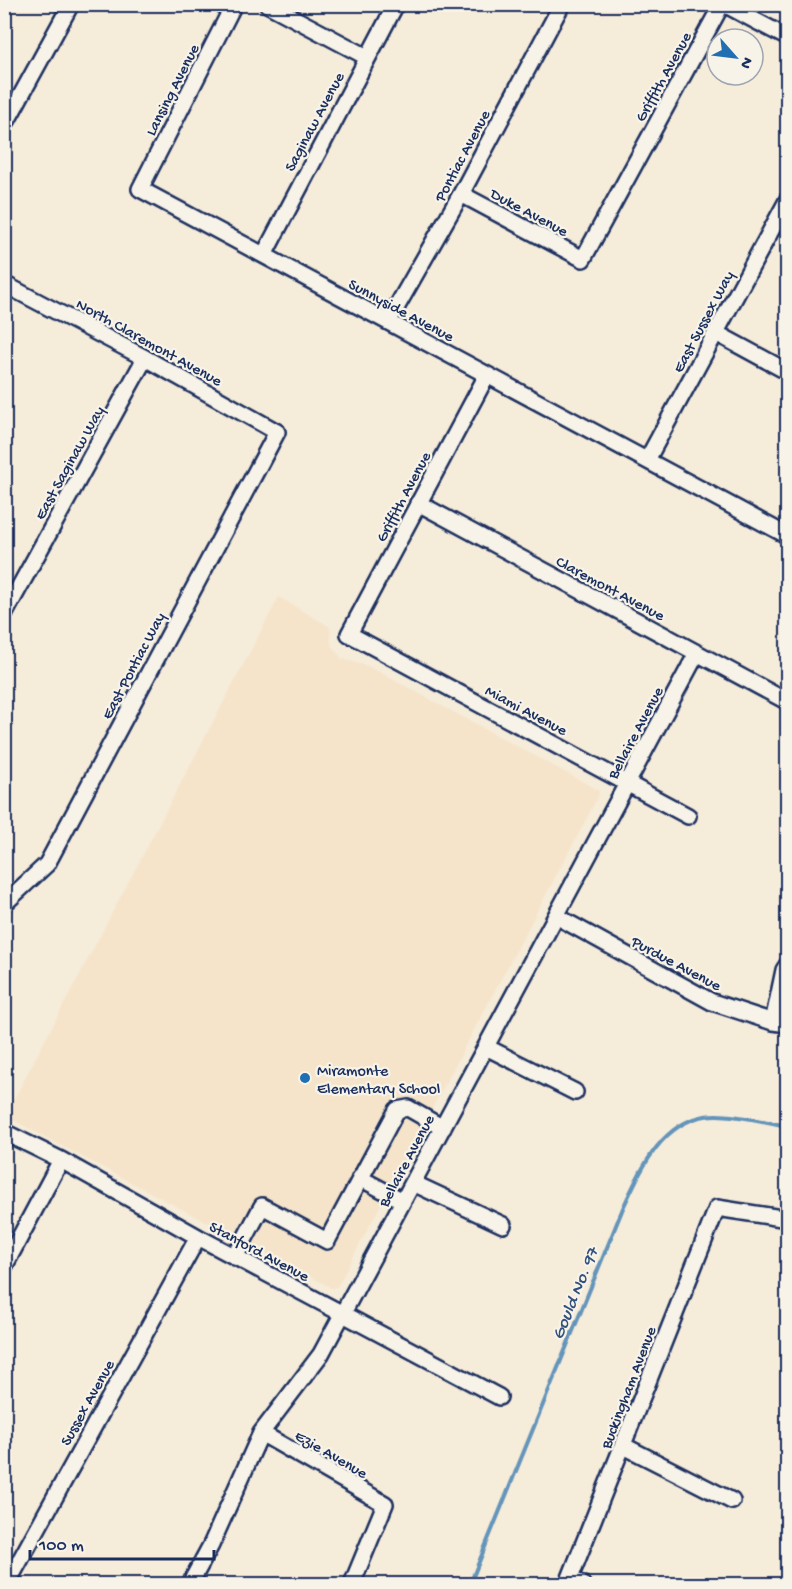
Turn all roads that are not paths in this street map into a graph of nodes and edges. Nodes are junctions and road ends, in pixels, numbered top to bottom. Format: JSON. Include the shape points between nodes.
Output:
{"nodes":[{"id":1,"x":71,"y":4,"type":"edge"},
{"id":2,"x":234,"y":4,"type":"edge"},
{"id":3,"x":267,"y":4,"type":"edge"},
{"id":4,"x":396,"y":4,"type":"edge"},
{"id":5,"x":562,"y":4,"type":"edge"},
{"id":6,"x":723,"y":4,"type":"edge"},
{"id":7,"x":788,"y":38,"type":"edge"},
{"id":8,"x":367,"y":57,"type":"junction"},
{"id":9,"x":6,"y":121,"type":"edge"},
{"id":10,"x":140,"y":189,"type":"joint"},
{"id":11,"x":461,"y":194,"type":"junction"},
{"id":12,"x":787,"y":202,"type":"edge"},
{"id":13,"x":264,"y":255,"type":"junction"},
{"id":14,"x":583,"y":259,"type":"joint"},
{"id":15,"x":6,"y":287,"type":"edge"},
{"id":16,"x":388,"y":322,"type":"junction"},
{"id":17,"x":716,"y":333,"type":"junction"},
{"id":18,"x":145,"y":358,"type":"junction"},
{"id":19,"x":788,"y":372,"type":"edge"},
{"id":20,"x":487,"y":375,"type":"junction"},
{"id":21,"x":277,"y":432,"type":"joint"},
{"id":22,"x":647,"y":460,"type":"junction"},
{"id":23,"x":418,"y":503,"type":"junction"},
{"id":24,"x":788,"y":536,"type":"edge"},
{"id":25,"x":4,"y":615,"type":"edge"},
{"id":26,"x":349,"y":634,"type":"joint"},
{"id":27,"x":697,"y":653,"type":"junction"},
{"id":28,"x":788,"y":702,"type":"edge"},
{"id":29,"x":627,"y":783,"type":"junction"},
{"id":30,"x":688,"y":816,"type":"dead end"},
{"id":31,"x":4,"y":904,"type":"edge"},
{"id":32,"x":556,"y":916,"type":"junction"},
{"id":33,"x":788,"y":964,"type":"edge"},
{"id":34,"x":780,"y":1023,"type":"edge"},
{"id":35,"x":486,"y":1047,"type":"junction"},
{"id":36,"x":575,"y":1092,"type":"dead end"},
{"id":37,"x":443,"y":1128,"type":"junction"},
{"id":38,"x":4,"y":1132,"type":"edge"},
{"id":39,"x":61,"y":1160,"type":"junction"},
{"id":40,"x":360,"y":1178,"type":"junction"},
{"id":41,"x":413,"y":1183,"type":"junction"},
{"id":42,"x":403,"y":1201,"type":"junction"},
{"id":43,"x":788,"y":1219,"type":"edge"},
{"id":44,"x":503,"y":1225,"type":"dead end"},
{"id":45,"x":198,"y":1237,"type":"junction"},
{"id":46,"x":235,"y":1257,"type":"junction"},
{"id":47,"x":4,"y":1267,"type":"edge"},
{"id":48,"x":343,"y":1314,"type":"junction"},
{"id":49,"x":500,"y":1397,"type":"dead end"},
{"id":50,"x":261,"y":1433,"type":"junction"},
{"id":51,"x":624,"y":1446,"type":"junction"},
{"id":52,"x":732,"y":1501,"type":"dead end"},
{"id":53,"x":576,"y":1581,"type":"edge"},
{"id":54,"x":7,"y":1584,"type":"edge"},
{"id":55,"x":190,"y":1584,"type":"edge"},
{"id":56,"x":352,"y":1584,"type":"edge"}],
"edges":[{"from":1,"to":9,"type":"street"},
{"from":2,"to":10,"type":"street","name":"Lansing Avenue"},
{"from":3,"to":8,"type":"street"},
{"from":4,"to":8,"type":"street","name":"Saginaw Avenue"},
{"from":5,"to":11,"type":"street","name":"Pontiac Avenue"},
{"from":6,"to":7,"type":"street"},
{"from":6,"to":14,"type":"street","name":"Griffith Avenue"},
{"from":8,"to":13,"type":"street","name":"Saginaw Avenue"},
{"from":10,"to":13,"type":"street","name":"Sunnyside Avenue"},
{"from":11,"to":14,"type":"street","name":"Duke Avenue"},
{"from":11,"to":16,"type":"street","name":"Pontiac Avenue"},
{"from":12,"to":17,"type":"street","name":"East Sussex Way"},
{"from":13,"to":16,"type":"street","name":"Sunnyside Avenue"},
{"from":15,"to":18,"type":"street","name":"North Claremont Avenue"},
{"from":16,"to":20,"type":"street","name":"Sunnyside Avenue"},
{"from":17,"to":19,"type":"street"},
{"from":17,"to":22,"type":"street","name":"East Sussex Way"},
{"from":18,"to":21,"type":"street","name":"North Claremont Avenue"},
{"from":18,"to":25,"type":"street","name":"East Saginaw Way"},
{"from":20,"to":22,"type":"street","name":"Sunnyside Avenue"},
{"from":20,"to":23,"type":"street","name":"Griffith Avenue"},
{"from":21,"to":31,"type":"street","name":"East Pontiac Way","via":[[47,864]]},
{"from":22,"to":24,"type":"street","name":"Sunnyside Avenue"},
{"from":23,"to":26,"type":"street","name":"Griffith Avenue"},
{"from":23,"to":27,"type":"street","name":"Claremont Avenue"},
{"from":26,"to":29,"type":"street","name":"Miami Avenue"},
{"from":27,"to":28,"type":"street","name":"Claremont Avenue"},
{"from":27,"to":29,"type":"street","name":"Bellaire Avenue"},
{"from":29,"to":30,"type":"street","name":"Miami Avenue"},
{"from":29,"to":32,"type":"street","name":"Bellaire Avenue"},
{"from":32,"to":34,"type":"street","name":"Purdue Avenue","via":[[712,1002]]},
{"from":32,"to":35,"type":"street","name":"Bellaire Avenue"},
{"from":33,"to":34,"type":"street","via":[[784,970]]},
{"from":35,"to":36,"type":"street"},
{"from":35,"to":37,"type":"street","name":"Bellaire Avenue"},
{"from":37,"to":40,"type":"street","via":[[408,1108],[397,1110]]},
{"from":37,"to":41,"type":"street","name":"Bellaire Avenue"},
{"from":38,"to":39,"type":"street","name":"Stanford Avenue"},
{"from":39,"to":45,"type":"street","name":"Stanford Avenue"},
{"from":39,"to":47,"type":"street"},
{"from":40,"to":42,"type":"street"},
{"from":40,"to":46,"type":"street","via":[[327,1241],[262,1206]]},
{"from":41,"to":42,"type":"street","name":"Bellaire Avenue"},
{"from":41,"to":44,"type":"street"},
{"from":42,"to":48,"type":"street","name":"Bellaire Avenue"},
{"from":43,"to":51,"type":"street","name":"Buckingham Avenue","via":[[717,1208]]},
{"from":45,"to":46,"type":"street","name":"Stanford Avenue"},
{"from":45,"to":54,"type":"street","name":"Sussex Avenue"},
{"from":46,"to":48,"type":"street","name":"Stanford Avenue"},
{"from":48,"to":49,"type":"street","name":"Stanford Avenue"},
{"from":48,"to":50,"type":"street","name":"Bellaire Avenue","via":[[321,1354]]},
{"from":50,"to":55,"type":"street","name":"Bellaire Avenue","via":[[212,1545]]},
{"from":50,"to":56,"type":"street","name":"Ezie Avenue","via":[[385,1504]]},
{"from":51,"to":52,"type":"street"},
{"from":51,"to":53,"type":"street","name":"Buckingham Avenue"}]}
